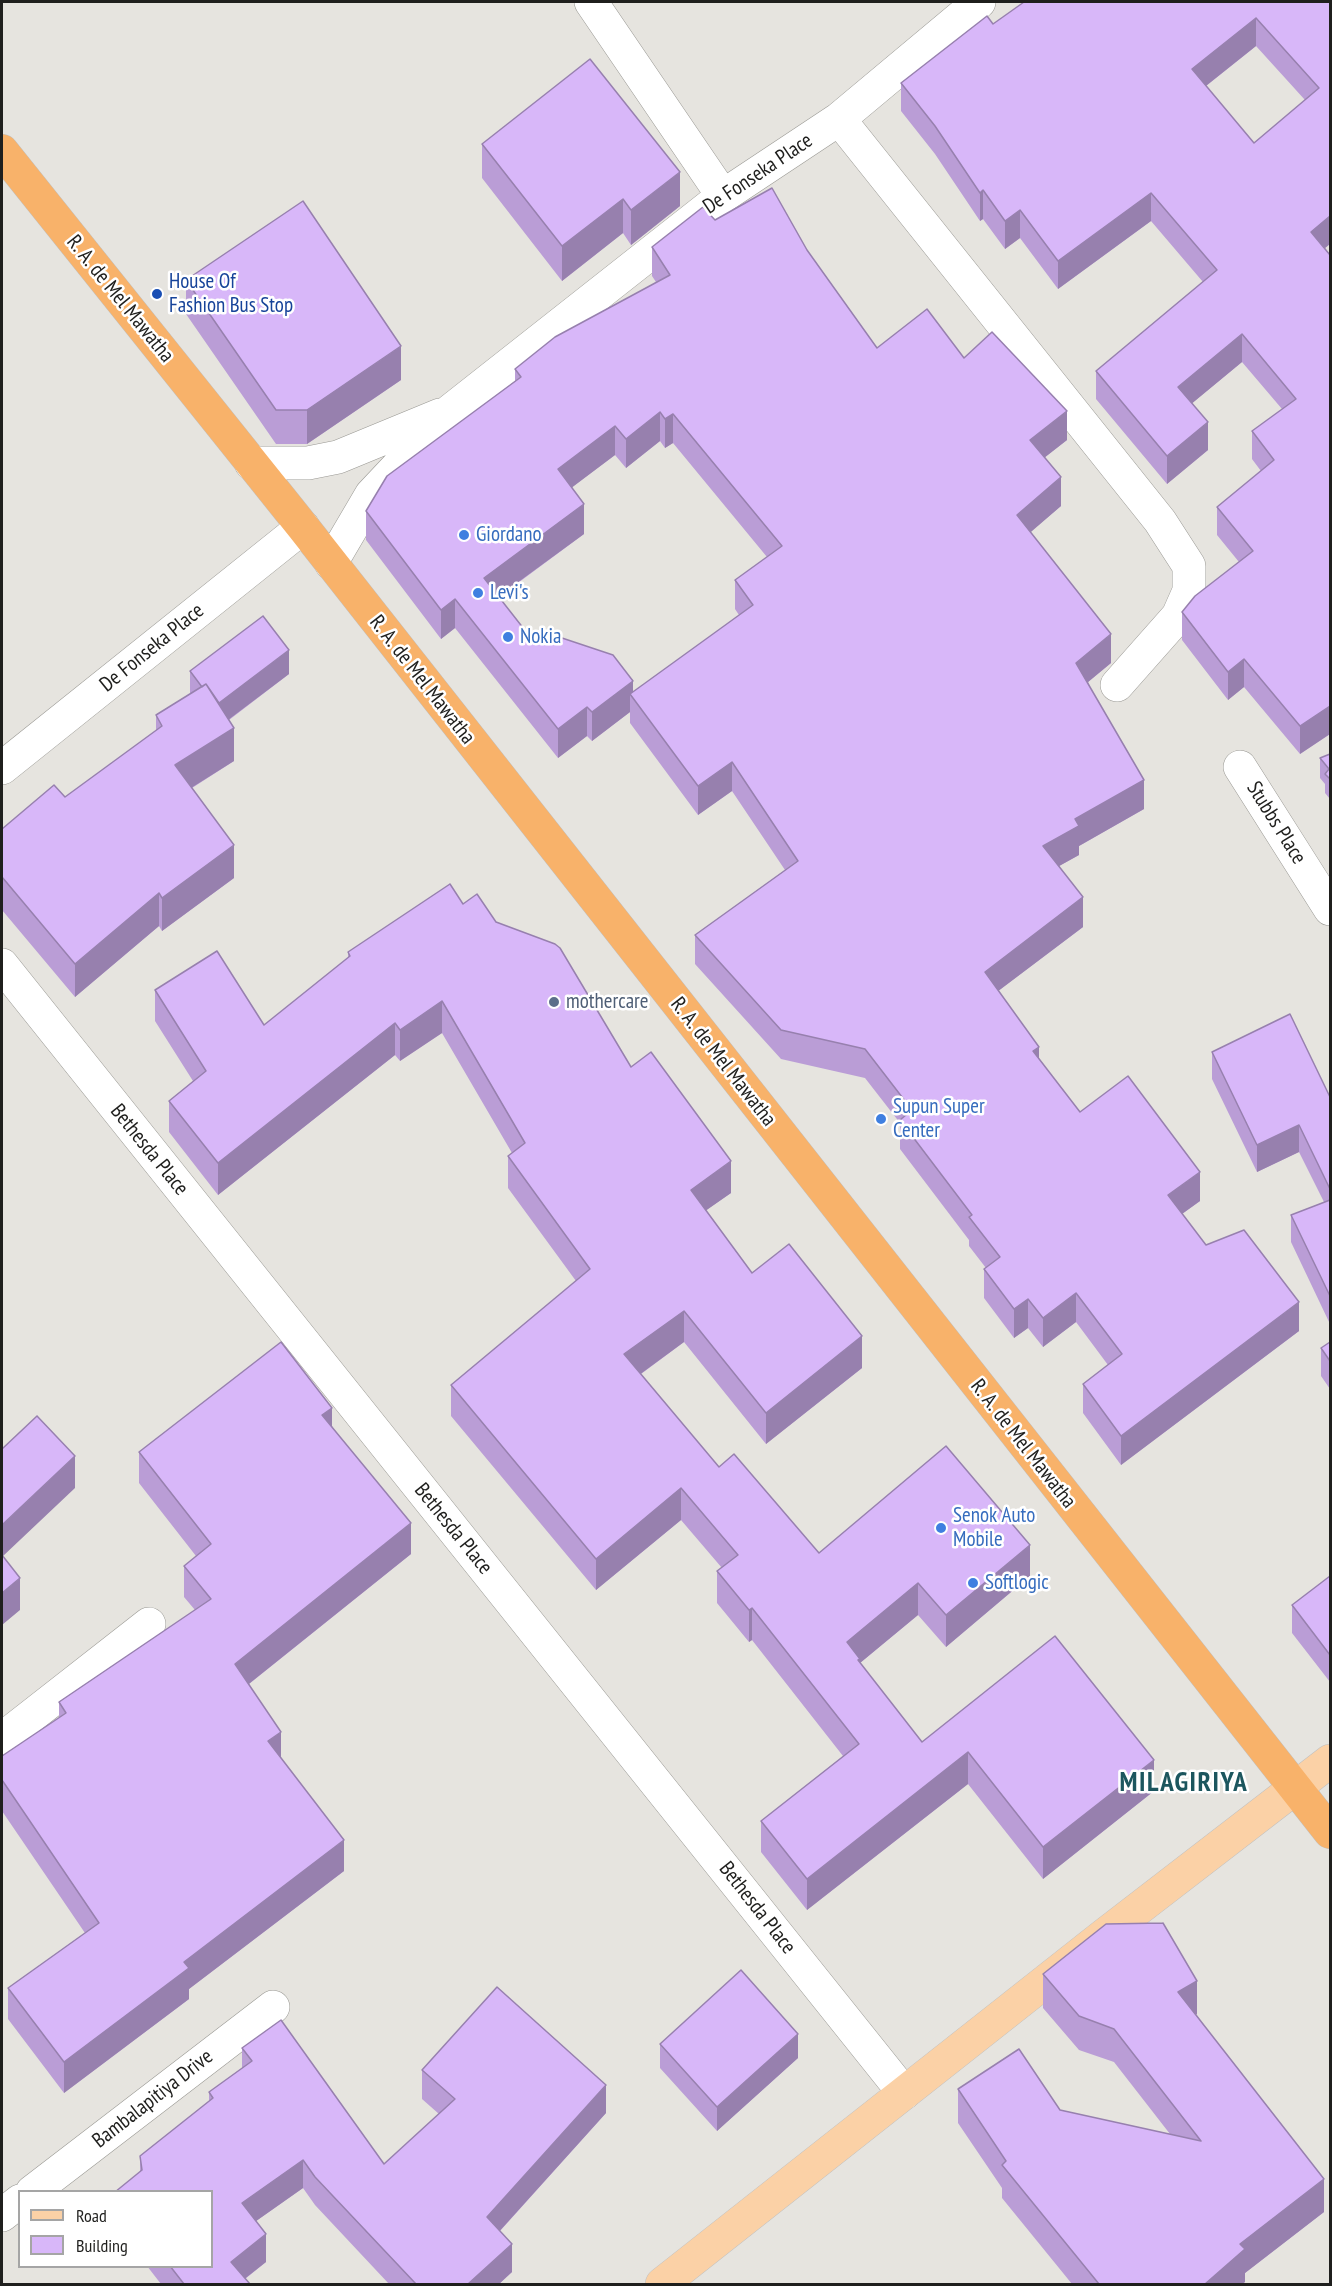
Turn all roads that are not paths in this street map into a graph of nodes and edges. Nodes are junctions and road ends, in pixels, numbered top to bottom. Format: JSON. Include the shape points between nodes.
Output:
{"nodes":[{"id":1,"x":591,"y":2,"type":"edge"},
{"id":2,"x":962,"y":7,"type":"edge"},
{"id":3,"x":839,"y":119,"type":"junction"},
{"id":4,"x":2,"y":151,"type":"edge"},
{"id":5,"x":723,"y":196,"type":"junction"},
{"id":6,"x":450,"y":411,"type":"junction"},
{"id":7,"x":251,"y":463,"type":"junction"},
{"id":8,"x":303,"y":527,"type":"junction"},
{"id":9,"x":331,"y":563,"type":"junction"},
{"id":10,"x":1117,"y":685,"type":"dead end"},
{"id":11,"x":1240,"y":767,"type":"dead end"},
{"id":12,"x":2,"y":768,"type":"edge"},
{"id":13,"x":1330,"y":909,"type":"edge"},
{"id":14,"x":2,"y":965,"type":"edge"},
{"id":15,"x":149,"y":1624,"type":"dead end"},
{"id":16,"x":2,"y":1739,"type":"edge"},
{"id":17,"x":1330,"y":1761,"type":"edge"},
{"id":18,"x":1293,"y":1788,"type":"junction"},
{"id":19,"x":1330,"y":1832,"type":"edge"},
{"id":20,"x":273,"y":2007,"type":"dead end"},
{"id":21,"x":904,"y":2093,"type":"junction"},
{"id":22,"x":35,"y":2190,"type":"edge"},
{"id":23,"x":18,"y":2203,"type":"edge"},
{"id":24,"x":2,"y":2215,"type":"edge"},
{"id":25,"x":662,"y":2284,"type":"edge"}],
"edges":[{"from":1,"to":5,"type":"street"},
{"from":2,"to":3,"type":"street","name":"De Fonseka Place"},
{"from":3,"to":5,"type":"street","name":"De Fonseka Place"},
{"from":3,"to":10,"type":"street","via":[[1160,521],[1189,566],[1189,591],[1178,616]]},
{"from":4,"to":7,"type":"highway","name":"R. A. de Mel Mawatha"},
{"from":5,"to":6,"type":"street","name":"De Fonseka Place"},
{"from":6,"to":7,"type":"street","name":"De Fonseka Place","via":[[338,457],[308,463]]},
{"from":6,"to":9,"type":"street","name":"De Fonseka Place","via":[[371,495]]},
{"from":7,"to":8,"type":"highway","name":"R. A. de Mel Mawatha"},
{"from":8,"to":9,"type":"highway","name":"R. A. de Mel Mawatha"},
{"from":8,"to":12,"type":"street","name":"De Fonseka Place"},
{"from":9,"to":18,"type":"highway","name":"R. A. de Mel Mawatha"},
{"from":11,"to":13,"type":"street","name":"Stubbs Place"},
{"from":14,"to":21,"type":"street","name":"Bethesda Place"},
{"from":15,"to":16,"type":"street"},
{"from":17,"to":18,"type":"main road"},
{"from":18,"to":19,"type":"highway","name":"R. A. de Mel Mawatha"},
{"from":18,"to":21,"type":"main road"},
{"from":20,"to":22,"type":"street","name":"Bambalapitiya Drive"},
{"from":21,"to":25,"type":"main road"},
{"from":23,"to":24,"type":"street"}]}
